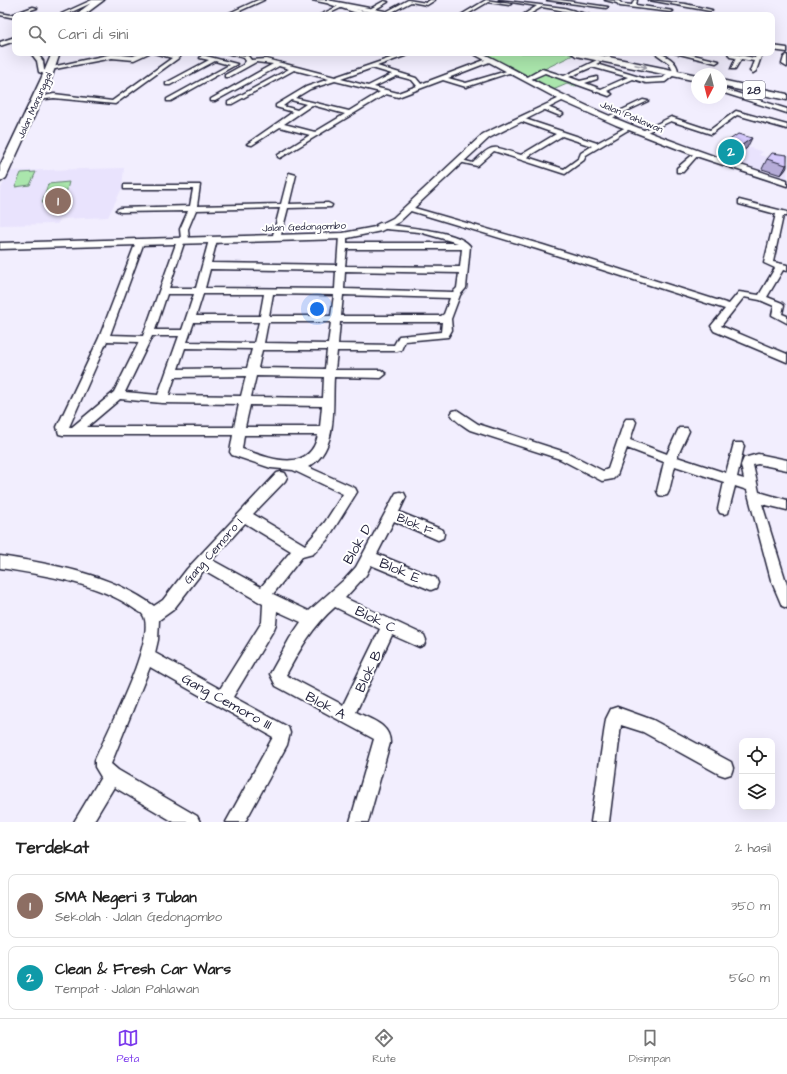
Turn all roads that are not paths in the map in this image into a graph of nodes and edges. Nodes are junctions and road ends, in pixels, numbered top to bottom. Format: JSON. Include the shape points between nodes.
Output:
{"nodes":[{"id":1,"x":96,"y":0,"type":"edge"},
{"id":2,"x":100,"y":0,"type":"edge"},
{"id":3,"x":262,"y":0,"type":"edge"},
{"id":4,"x":316,"y":0,"type":"edge"},
{"id":5,"x":433,"y":0,"type":"edge"},
{"id":6,"x":505,"y":0,"type":"edge"},
{"id":7,"x":549,"y":0,"type":"edge"},
{"id":8,"x":607,"y":0,"type":"edge"},
{"id":9,"x":637,"y":0,"type":"edge"},
{"id":10,"x":651,"y":0,"type":"edge"},
{"id":11,"x":690,"y":0,"type":"edge"},
{"id":12,"x":386,"y":2,"type":"dead end"},
{"id":13,"x":515,"y":2,"type":"junction"},
{"id":14,"x":331,"y":3,"type":"junction"},
{"id":15,"x":684,"y":5,"type":"junction"},
{"id":16,"x":343,"y":6,"type":"junction"},
{"id":17,"x":541,"y":6,"type":"junction"},
{"id":18,"x":633,"y":6,"type":"junction"},
{"id":19,"x":606,"y":7,"type":"dead end"},
{"id":20,"x":35,"y":8,"type":"dead end"},
{"id":21,"x":710,"y":10,"type":"dead end"},
{"id":22,"x":671,"y":11,"type":"joint"},
{"id":23,"x":25,"y":12,"type":"edge"},
{"id":24,"x":68,"y":12,"type":"edge"},
{"id":25,"x":83,"y":12,"type":"edge"},
{"id":26,"x":234,"y":12,"type":"edge"},
{"id":27,"x":329,"y":12,"type":"edge"},
{"id":28,"x":366,"y":12,"type":"edge"},
{"id":29,"x":366,"y":12,"type":"edge"},
{"id":30,"x":371,"y":12,"type":"edge"},
{"id":31,"x":388,"y":12,"type":"edge"},
{"id":32,"x":468,"y":12,"type":"edge"},
{"id":33,"x":530,"y":12,"type":"edge"},
{"id":34,"x":572,"y":12,"type":"edge"},
{"id":35,"x":0,"y":14,"type":"edge"},
{"id":36,"x":12,"y":17,"type":"edge"},
{"id":37,"x":12,"y":41,"type":"edge"},
{"id":38,"x":0,"y":44,"type":"edge"},
{"id":39,"x":775,"y":48,"type":"edge"},
{"id":40,"x":787,"y":50,"type":"edge"},
{"id":41,"x":36,"y":56,"type":"edge"},
{"id":42,"x":55,"y":56,"type":"edge"},
{"id":43,"x":105,"y":56,"type":"edge"},
{"id":44,"x":118,"y":56,"type":"edge"},
{"id":45,"x":139,"y":56,"type":"edge"},
{"id":46,"x":172,"y":56,"type":"edge"},
{"id":47,"x":220,"y":56,"type":"dead end"},
{"id":48,"x":241,"y":56,"type":"edge"},
{"id":49,"x":275,"y":56,"type":"dead end"},
{"id":50,"x":401,"y":56,"type":"edge"},
{"id":51,"x":482,"y":56,"type":"edge"},
{"id":52,"x":590,"y":56,"type":"edge"},
{"id":53,"x":662,"y":56,"type":"edge"},
{"id":54,"x":692,"y":56,"type":"edge"},
{"id":55,"x":734,"y":56,"type":"edge"},
{"id":56,"x":759,"y":56,"type":"edge"},
{"id":57,"x":202,"y":57,"type":"dead end"},
{"id":58,"x":739,"y":57,"type":"junction"},
{"id":59,"x":787,"y":57,"type":"edge"},
{"id":60,"x":604,"y":59,"type":"junction"},
{"id":61,"x":214,"y":60,"type":"junction"},
{"id":62,"x":258,"y":60,"type":"junction"},
{"id":63,"x":490,"y":60,"type":"junction"},
{"id":64,"x":757,"y":60,"type":"junction"},
{"id":65,"x":249,"y":61,"type":"junction"},
{"id":66,"x":266,"y":61,"type":"junction"},
{"id":67,"x":716,"y":61,"type":"dead end"},
{"id":68,"x":234,"y":64,"type":"junction"},
{"id":69,"x":278,"y":64,"type":"junction"},
{"id":70,"x":592,"y":65,"type":"junction"},
{"id":71,"x":787,"y":65,"type":"edge"},
{"id":72,"x":372,"y":66,"type":"junction"},
{"id":73,"x":294,"y":68,"type":"junction"},
{"id":74,"x":732,"y":68,"type":"dead end"},
{"id":75,"x":49,"y":71,"type":"junction"},
{"id":76,"x":512,"y":71,"type":"junction"},
{"id":77,"x":753,"y":72,"type":"dead end"},
{"id":78,"x":672,"y":73,"type":"junction"},
{"id":79,"x":397,"y":74,"type":"junction"},
{"id":80,"x":691,"y":77,"type":"edge"},
{"id":81,"x":224,"y":78,"type":"dead end"},
{"id":82,"x":335,"y":78,"type":"junction"},
{"id":83,"x":442,"y":78,"type":"junction"},
{"id":84,"x":566,"y":78,"type":"junction"},
{"id":85,"x":595,"y":78,"type":"dead end"},
{"id":86,"x":633,"y":78,"type":"junction"},
{"id":87,"x":527,"y":79,"type":"junction"},
{"id":88,"x":228,"y":83,"type":"dead end"},
{"id":89,"x":581,"y":83,"type":"junction"},
{"id":90,"x":168,"y":84,"type":"dead end"},
{"id":91,"x":727,"y":84,"type":"edge"},
{"id":92,"x":420,"y":86,"type":"junction"},
{"id":93,"x":222,"y":87,"type":"dead end"},
{"id":94,"x":368,"y":88,"type":"junction"},
{"id":95,"x":232,"y":89,"type":"junction"},
{"id":96,"x":602,"y":91,"type":"junction"},
{"id":97,"x":385,"y":92,"type":"junction"},
{"id":98,"x":727,"y":92,"type":"edge"},
{"id":99,"x":609,"y":94,"type":"dead end"},
{"id":100,"x":563,"y":97,"type":"junction"},
{"id":101,"x":787,"y":97,"type":"edge"},
{"id":102,"x":38,"y":98,"type":"junction"},
{"id":103,"x":290,"y":98,"type":"junction"},
{"id":104,"x":169,"y":100,"type":"dead end"},
{"id":105,"x":213,"y":100,"type":"dead end"},
{"id":106,"x":645,"y":101,"type":"dead end"},
{"id":107,"x":230,"y":103,"type":"dead end"},
{"id":108,"x":311,"y":103,"type":"junction"},
{"id":109,"x":545,"y":108,"type":"junction"},
{"id":110,"x":643,"y":108,"type":"dead end"},
{"id":111,"x":787,"y":111,"type":"edge"},
{"id":112,"x":298,"y":112,"type":"junction"},
{"id":113,"x":350,"y":113,"type":"junction"},
{"id":114,"x":560,"y":114,"type":"dead end"},
{"id":115,"x":608,"y":118,"type":"junction"},
{"id":116,"x":522,"y":120,"type":"junction"},
{"id":117,"x":618,"y":122,"type":"junction"},
{"id":118,"x":279,"y":125,"type":"junction"},
{"id":119,"x":630,"y":127,"type":"junction"},
{"id":120,"x":787,"y":127,"type":"edge"},
{"id":121,"x":643,"y":132,"type":"junction"},
{"id":122,"x":316,"y":134,"type":"junction"},
{"id":123,"x":560,"y":134,"type":"junction"},
{"id":124,"x":250,"y":144,"type":"dead end"},
{"id":125,"x":598,"y":146,"type":"junction"},
{"id":126,"x":468,"y":149,"type":"junction"},
{"id":127,"x":696,"y":154,"type":"junction"},
{"id":128,"x":280,"y":156,"type":"dead end"},
{"id":129,"x":521,"y":158,"type":"junction"},
{"id":130,"x":458,"y":161,"type":"junction"},
{"id":131,"x":680,"y":170,"type":"dead end"},
{"id":132,"x":292,"y":175,"type":"dead end"},
{"id":133,"x":0,"y":178,"type":"edge"},
{"id":134,"x":787,"y":183,"type":"edge"},
{"id":135,"x":127,"y":187,"type":"dead end"},
{"id":136,"x":742,"y":202,"type":"dead end"},
{"id":137,"x":328,"y":204,"type":"dead end"},
{"id":138,"x":284,"y":207,"type":"junction"},
{"id":139,"x":193,"y":208,"type":"junction"},
{"id":140,"x":408,"y":209,"type":"junction"},
{"id":141,"x":120,"y":210,"type":"dead end"},
{"id":142,"x":784,"y":213,"type":"edge"},
{"id":143,"x":396,"y":220,"type":"junction"},
{"id":144,"x":382,"y":226,"type":"junction"},
{"id":145,"x":420,"y":230,"type":"junction"},
{"id":146,"x":277,"y":235,"type":"junction"},
{"id":147,"x":184,"y":240,"type":"junction"},
{"id":148,"x":213,"y":240,"type":"junction"},
{"id":149,"x":343,"y":241,"type":"junction"},
{"id":150,"x":0,"y":242,"type":"edge"},
{"id":151,"x":140,"y":242,"type":"junction"},
{"id":152,"x":0,"y":246,"type":"edge"},
{"id":153,"x":466,"y":246,"type":"junction"},
{"id":154,"x":206,"y":266,"type":"junction"},
{"id":155,"x":340,"y":267,"type":"junction"},
{"id":156,"x":784,"y":268,"type":"edge"},
{"id":157,"x":464,"y":270,"type":"junction"},
{"id":158,"x":163,"y":291,"type":"junction"},
{"id":159,"x":200,"y":291,"type":"junction"},
{"id":160,"x":269,"y":292,"type":"junction"},
{"id":161,"x":338,"y":292,"type":"junction"},
{"id":162,"x":456,"y":295,"type":"junction"},
{"id":163,"x":762,"y":298,"type":"junction"},
{"id":164,"x":731,"y":308,"type":"junction"},
{"id":165,"x":446,"y":318,"type":"junction"},
{"id":166,"x":191,"y":319,"type":"junction"},
{"id":167,"x":265,"y":319,"type":"junction"},
{"id":168,"x":335,"y":319,"type":"junction"},
{"id":169,"x":787,"y":320,"type":"edge"},
{"id":170,"x":186,"y":333,"type":"junction"},
{"id":171,"x":147,"y":336,"type":"junction"},
{"id":172,"x":104,"y":338,"type":"junction"},
{"id":173,"x":182,"y":345,"type":"junction"},
{"id":174,"x":258,"y":346,"type":"junction"},
{"id":175,"x":334,"y":347,"type":"junction"},
{"id":176,"x":787,"y":358,"type":"edge"},
{"id":177,"x":252,"y":372,"type":"junction"},
{"id":178,"x":172,"y":373,"type":"junction"},
{"id":179,"x":330,"y":374,"type":"junction"},
{"id":180,"x":381,"y":374,"type":"dead end"},
{"id":181,"x":118,"y":396,"type":"junction"},
{"id":182,"x":162,"y":399,"type":"junction"},
{"id":183,"x":246,"y":401,"type":"junction"},
{"id":184,"x":327,"y":402,"type":"junction"},
{"id":185,"x":457,"y":414,"type":"dead end"},
{"id":186,"x":630,"y":422,"type":"dead end"},
{"id":187,"x":240,"y":430,"type":"junction"},
{"id":188,"x":325,"y":431,"type":"junction"},
{"id":189,"x":683,"y":431,"type":"dead end"},
{"id":190,"x":74,"y":432,"type":"junction"},
{"id":191,"x":623,"y":442,"type":"junction"},
{"id":192,"x":738,"y":446,"type":"dead end"},
{"id":193,"x":670,"y":460,"type":"junction"},
{"id":194,"x":787,"y":465,"type":"edge"},
{"id":195,"x":295,"y":466,"type":"junction"},
{"id":196,"x":281,"y":477,"type":"dead end"},
{"id":197,"x":731,"y":480,"type":"junction"},
{"id":198,"x":663,"y":491,"type":"dead end"},
{"id":199,"x":752,"y":491,"type":"junction"},
{"id":200,"x":400,"y":497,"type":"dead end"},
{"id":201,"x":787,"y":505,"type":"edge"},
{"id":202,"x":724,"y":509,"type":"dead end"},
{"id":203,"x":392,"y":514,"type":"junction"},
{"id":204,"x":244,"y":515,"type":"junction"},
{"id":205,"x":438,"y":534,"type":"dead end"},
{"id":206,"x":300,"y":550,"type":"junction"},
{"id":207,"x":368,"y":557,"type":"junction"},
{"id":208,"x":0,"y":562,"type":"edge"},
{"id":209,"x":203,"y":562,"type":"junction"},
{"id":210,"x":431,"y":583,"type":"dead end"},
{"id":211,"x":267,"y":598,"type":"junction"},
{"id":212,"x":333,"y":599,"type":"junction"},
{"id":213,"x":787,"y":601,"type":"edge"},
{"id":214,"x":152,"y":616,"type":"junction"},
{"id":215,"x":311,"y":620,"type":"junction"},
{"id":216,"x":389,"y":626,"type":"junction"},
{"id":217,"x":419,"y":640,"type":"dead end"},
{"id":218,"x":146,"y":657,"type":"junction"},
{"id":219,"x":222,"y":700,"type":"junction"},
{"id":220,"x":346,"y":716,"type":"junction"},
{"id":221,"x":725,"y":768,"type":"dead end"},
{"id":222,"x":112,"y":775,"type":"junction"},
{"id":223,"x":83,"y":822,"type":"edge"},
{"id":224,"x":191,"y":822,"type":"edge"},
{"id":225,"x":235,"y":822,"type":"edge"},
{"id":226,"x":359,"y":822,"type":"edge"},
{"id":227,"x":600,"y":822,"type":"edge"}],
"edges":[{"from":1,"to":24,"type":"street"},
{"from":2,"to":25,"type":"highway"},
{"from":3,"to":26,"type":"street"},
{"from":4,"to":14,"type":"highway"},
{"from":5,"to":31,"type":"street","via":[[427,4],[410,1]]},
{"from":6,"to":13,"type":"street"},
{"from":7,"to":19,"type":"street"},
{"from":8,"to":18,"type":"street"},
{"from":9,"to":18,"type":"street"},
{"from":10,"to":15,"type":"street"},
{"from":11,"to":15,"type":"street"},
{"from":12,"to":30,"type":"street"},
{"from":13,"to":17,"type":"street"},
{"from":13,"to":32,"type":"street","via":[[508,4],[487,1]]},
{"from":14,"to":16,"type":"main road"},
{"from":14,"to":28,"type":"highway"},
{"from":15,"to":21,"type":"street"},
{"from":15,"to":22,"type":"street"},
{"from":16,"to":27,"type":"street"},
{"from":16,"to":29,"type":"main road"},
{"from":17,"to":33,"type":"street"},
{"from":17,"to":34,"type":"street"},
{"from":18,"to":22,"type":"street"},
{"from":20,"to":23,"type":"street"},
{"from":35,"to":36,"type":"street"},
{"from":37,"to":38,"type":"street"},
{"from":39,"to":40,"type":"street"},
{"from":41,"to":75,"type":"street","via":[[40,61],[41,71]]},
{"from":42,"to":75,"type":"highway","name":"Jalan Manunggal"},
{"from":43,"to":75,"type":"street"},
{"from":44,"to":45,"type":"street"},
{"from":46,"to":102,"type":"street","via":[[177,57],[114,103],[54,96]]},
{"from":47,"to":61,"type":"street"},
{"from":48,"to":65,"type":"street"},
{"from":49,"to":62,"type":"street","via":[[271,59]]},
{"from":50,"to":72,"type":"street"},
{"from":51,"to":63,"type":"main road","name":"Jalan Pahlawan"},
{"from":52,"to":60,"type":"highway"},
{"from":53,"to":78,"type":"street","via":[[674,65],[676,71]]},
{"from":54,"to":67,"type":"street"},
{"from":55,"to":58,"type":"street"},
{"from":56,"to":64,"type":"street"},
{"from":57,"to":61,"type":"street"},
{"from":58,"to":64,"type":"street"},
{"from":58,"to":74,"type":"street"},
{"from":59,"to":71,"type":"street"},
{"from":60,"to":70,"type":"street"},
{"from":60,"to":78,"type":"highway","one_way":true},
{"from":61,"to":68,"type":"street"},
{"from":61,"to":90,"type":"street"},
{"from":62,"to":65,"type":"street"},
{"from":62,"to":66,"type":"street"},
{"from":63,"to":76,"type":"main road","name":"Jalan Pahlawan"},
{"from":63,"to":83,"type":"street"},
{"from":64,"to":77,"type":"street"},
{"from":65,"to":68,"type":"street"},
{"from":65,"to":81,"type":"street"},
{"from":66,"to":69,"type":"street"},
{"from":66,"to":88,"type":"street"},
{"from":68,"to":104,"type":"street"},
{"from":69,"to":73,"type":"street"},
{"from":69,"to":95,"type":"street"},
{"from":70,"to":84,"type":"street"},
{"from":70,"to":86,"type":"street"},
{"from":72,"to":79,"type":"street"},
{"from":72,"to":82,"type":"street"},
{"from":73,"to":82,"type":"street"},
{"from":73,"to":107,"type":"street"},
{"from":75,"to":102,"type":"highway","name":"Jalan Manunggal"},
{"from":76,"to":83,"type":"street","via":[[466,85]]},
{"from":76,"to":87,"type":"main road","name":"Jalan Pahlawan"},
{"from":78,"to":80,"type":"highway"},
{"from":78,"to":86,"type":"street","via":[[660,81],[650,82]]},
{"from":79,"to":92,"type":"street","via":[[414,79]]},
{"from":79,"to":94,"type":"street"},
{"from":82,"to":94,"type":"street"},
{"from":82,"to":103,"type":"street"},
{"from":83,"to":92,"type":"street"},
{"from":84,"to":87,"type":"street","via":[[543,70]]},
{"from":84,"to":89,"type":"street"},
{"from":85,"to":89,"type":"street"},
{"from":86,"to":96,"type":"street"},
{"from":87,"to":100,"type":"main road","name":"Jalan Pahlawan"},
{"from":89,"to":96,"type":"street"},
{"from":91,"to":101,"type":"highway","number":"28"},
{"from":92,"to":97,"type":"street","via":[[398,95]]},
{"from":93,"to":95,"type":"street"},
{"from":94,"to":97,"type":"street"},
{"from":95,"to":105,"type":"street"},
{"from":96,"to":99,"type":"street"},
{"from":97,"to":113,"type":"street"},
{"from":98,"to":111,"type":"street"},
{"from":100,"to":109,"type":"street","name":"Jalan Gedongombo"},
{"from":100,"to":115,"type":"main road","name":"Jalan Pahlawan"},
{"from":100,"to":126,"type":"street","name":"Jalan Gedongombo","via":[[482,135]]},
{"from":102,"to":133,"type":"highway","name":"Jalan Manunggal"},
{"from":103,"to":108,"type":"street"},
{"from":103,"to":112,"type":"street","via":[[278,106]]},
{"from":106,"to":115,"type":"street"},
{"from":108,"to":112,"type":"street"},
{"from":108,"to":113,"type":"street"},
{"from":109,"to":114,"type":"street"},
{"from":109,"to":116,"type":"street","name":"Jalan Gedongombo"},
{"from":110,"to":117,"type":"street"},
{"from":112,"to":118,"type":"street"},
{"from":113,"to":122,"type":"street"},
{"from":115,"to":117,"type":"main road","name":"Jalan Pahlawan"},
{"from":116,"to":123,"type":"street"},
{"from":116,"to":126,"type":"street","name":"Jalan Gedongombo","via":[[486,136]]},
{"from":117,"to":119,"type":"main road","name":"Jalan Pahlawan"},
{"from":118,"to":122,"type":"street"},
{"from":118,"to":124,"type":"street"},
{"from":119,"to":121,"type":"main road","name":"Jalan Pahlawan"},
{"from":119,"to":125,"type":"street"},
{"from":120,"to":121,"type":"street","via":[[736,113],[711,132],[671,119]]},
{"from":121,"to":127,"type":"main road","name":"Jalan Pahlawan"},
{"from":122,"to":128,"type":"street"},
{"from":123,"to":125,"type":"street","via":[[570,135]]},
{"from":123,"to":129,"type":"street"},
{"from":125,"to":129,"type":"street","via":[[583,154],[582,158],[565,172]]},
{"from":126,"to":130,"type":"street","name":"Jalan Gedongombo"},
{"from":126,"to":144,"type":"street","name":"Jalan Gedongombo"},
{"from":127,"to":131,"type":"street"},
{"from":127,"to":134,"type":"main road","name":"Jalan Pahlawan"},
{"from":129,"to":130,"type":"street","via":[[493,149],[474,165]]},
{"from":130,"to":140,"type":"street","name":"Jalan Gedongombo"},
{"from":132,"to":138,"type":"street"},
{"from":135,"to":139,"type":"street","via":[[195,186],[197,189]]},
{"from":136,"to":142,"type":"street"},
{"from":137,"to":138,"type":"street"},
{"from":138,"to":139,"type":"street"},
{"from":138,"to":146,"type":"street"},
{"from":139,"to":141,"type":"street"},
{"from":139,"to":147,"type":"street","via":[[184,229]]},
{"from":140,"to":143,"type":"street","name":"Jalan Gedongombo"},
{"from":140,"to":164,"type":"street","via":[[540,247]]},
{"from":142,"to":156,"type":"street","via":[[768,261]]},
{"from":143,"to":144,"type":"street","name":"Jalan Gedongombo"},
{"from":143,"to":145,"type":"street"},
{"from":144,"to":145,"type":"street"},
{"from":144,"to":146,"type":"street","name":"Jalan Gedongombo","via":[[348,232]]},
{"from":144,"to":149,"type":"street","name":"Jalan Gedongombo"},
{"from":145,"to":153,"type":"street","via":[[459,241]]},
{"from":146,"to":147,"type":"street","name":"Jalan Gedongombo"},
{"from":147,"to":148,"type":"street","name":"Jalan Gedongombo"},
{"from":147,"to":150,"type":"street","name":"Jalan Gedongombo"},
{"from":147,"to":151,"type":"street","name":"Jalan Gedongombo"},
{"from":147,"to":158,"type":"street"},
{"from":148,"to":149,"type":"street","name":"Jalan Gedongombo"},
{"from":148,"to":154,"type":"street"},
{"from":149,"to":153,"type":"street"},
{"from":149,"to":155,"type":"street"},
{"from":151,"to":152,"type":"street","name":"Jalan Gedongombo"},
{"from":151,"to":172,"type":"street"},
{"from":153,"to":157,"type":"street"},
{"from":154,"to":155,"type":"street"},
{"from":154,"to":159,"type":"street"},
{"from":155,"to":157,"type":"street"},
{"from":155,"to":161,"type":"street"},
{"from":156,"to":163,"type":"street"},
{"from":157,"to":162,"type":"street","via":[[462,288]]},
{"from":158,"to":159,"type":"street"},
{"from":158,"to":171,"type":"street"},
{"from":159,"to":160,"type":"street"},
{"from":159,"to":166,"type":"street"},
{"from":160,"to":161,"type":"street"},
{"from":160,"to":167,"type":"street"},
{"from":161,"to":162,"type":"street"},
{"from":161,"to":168,"type":"street"},
{"from":162,"to":165,"type":"street"},
{"from":163,"to":164,"type":"street","via":[[742,294]]},
{"from":163,"to":169,"type":"street","via":[[778,305],[777,315]]},
{"from":164,"to":176,"type":"street","via":[[716,326],[717,329]]},
{"from":165,"to":168,"type":"street"},
{"from":165,"to":175,"type":"street","via":[[445,335],[402,338],[399,347]]},
{"from":166,"to":167,"type":"street"},
{"from":166,"to":170,"type":"street"},
{"from":167,"to":168,"type":"street"},
{"from":167,"to":174,"type":"street"},
{"from":168,"to":175,"type":"street"},
{"from":170,"to":171,"type":"street"},
{"from":170,"to":173,"type":"street"},
{"from":171,"to":172,"type":"street"},
{"from":171,"to":181,"type":"street"},
{"from":172,"to":190,"type":"street","via":[[62,427],[63,431]]},
{"from":173,"to":174,"type":"street"},
{"from":173,"to":178,"type":"street"},
{"from":174,"to":175,"type":"street"},
{"from":174,"to":177,"type":"street"},
{"from":175,"to":179,"type":"street"},
{"from":177,"to":178,"type":"street"},
{"from":177,"to":179,"type":"street"},
{"from":177,"to":183,"type":"street"},
{"from":178,"to":182,"type":"street"},
{"from":179,"to":180,"type":"street"},
{"from":179,"to":184,"type":"street"},
{"from":181,"to":182,"type":"street"},
{"from":181,"to":190,"type":"street"},
{"from":182,"to":183,"type":"street"},
{"from":183,"to":184,"type":"street"},
{"from":183,"to":187,"type":"street"},
{"from":184,"to":188,"type":"street"},
{"from":185,"to":191,"type":"street","via":[[464,423],[475,428],[564,456],[602,476],[613,472]]},
{"from":186,"to":191,"type":"street"},
{"from":187,"to":188,"type":"street"},
{"from":187,"to":190,"type":"street"},
{"from":187,"to":195,"type":"street","via":[[236,452],[286,466]]},
{"from":188,"to":195,"type":"street","via":[[316,454],[304,464]]},
{"from":189,"to":193,"type":"street"},
{"from":191,"to":193,"type":"street"},
{"from":192,"to":197,"type":"street"},
{"from":193,"to":197,"type":"street"},
{"from":193,"to":198,"type":"street"},
{"from":194,"to":199,"type":"street","via":[[749,459],[747,465]]},
{"from":195,"to":206,"type":"street","via":[[351,492],[321,538],[308,552]]},
{"from":196,"to":204,"type":"street"},
{"from":197,"to":199,"type":"street"},
{"from":197,"to":202,"type":"street"},
{"from":199,"to":201,"type":"street"},
{"from":199,"to":213,"type":"street","via":[[778,580]]},
{"from":200,"to":203,"type":"street","name":"Blok D"},
{"from":203,"to":205,"type":"street","name":"Blok F"},
{"from":203,"to":207,"type":"street","name":"Blok D"},
{"from":204,"to":206,"type":"street","name":"Gang Cemoro I"},
{"from":204,"to":209,"type":"street","name":"Gang Cemoro I"},
{"from":206,"to":211,"type":"street"},
{"from":207,"to":210,"type":"street","name":"Blok E"},
{"from":207,"to":212,"type":"street","name":"Blok D","via":[[356,577]]},
{"from":208,"to":214,"type":"street","via":[[49,571],[99,586],[143,606]]},
{"from":209,"to":211,"type":"street"},
{"from":209,"to":214,"type":"street","name":"Gang Cemoro I","via":[[168,605]]},
{"from":211,"to":215,"type":"street"},
{"from":211,"to":219,"type":"street","via":[[269,624]]},
{"from":212,"to":215,"type":"street","name":"Blok A"},
{"from":212,"to":216,"type":"street","name":"Blok C"},
{"from":214,"to":218,"type":"street","via":[[153,633]]},
{"from":215,"to":220,"type":"street","name":"Blok A","via":[[280,669],[278,678]]},
{"from":216,"to":217,"type":"street","name":"Blok C"},
{"from":216,"to":220,"type":"street","name":"Blok B"},
{"from":218,"to":219,"type":"street","name":"Gang Cemoro III"},
{"from":218,"to":222,"type":"street","via":[[102,763],[104,769]]},
{"from":219,"to":225,"type":"street","name":"Gang Cemoro III","via":[[283,734]]},
{"from":220,"to":226,"type":"street","name":"Blok A","via":[[379,733],[383,738]]},
{"from":221,"to":227,"type":"street","via":[[647,726],[617,714],[614,719]]},
{"from":222,"to":223,"type":"street"},
{"from":222,"to":224,"type":"street"}]}
